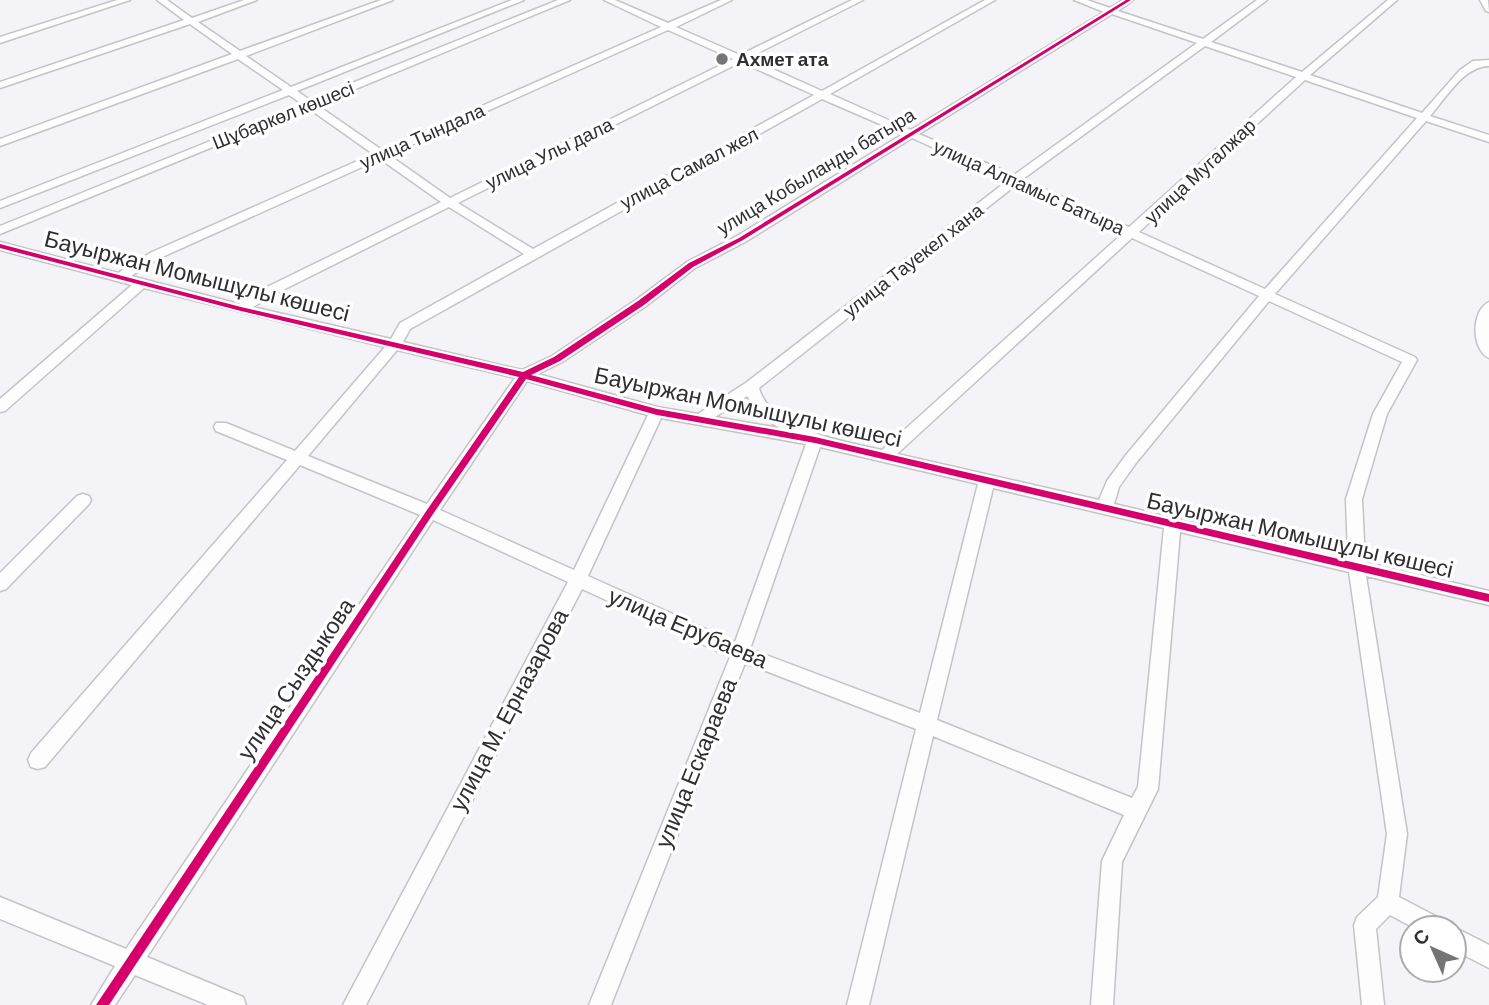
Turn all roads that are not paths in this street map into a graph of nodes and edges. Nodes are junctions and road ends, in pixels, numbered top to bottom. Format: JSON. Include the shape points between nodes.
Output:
{"nodes":[{"id":1,"x":126,"y":0,"type":"edge"},
{"id":2,"x":160,"y":0,"type":"edge"},
{"id":3,"x":253,"y":0,"type":"edge"},
{"id":4,"x":389,"y":0,"type":"edge"},
{"id":5,"x":520,"y":0,"type":"edge"},
{"id":6,"x":554,"y":0,"type":"edge"},
{"id":7,"x":566,"y":0,"type":"edge"},
{"id":8,"x":608,"y":0,"type":"edge"},
{"id":9,"x":728,"y":0,"type":"edge"},
{"id":10,"x":859,"y":0,"type":"edge"},
{"id":11,"x":991,"y":0,"type":"edge"},
{"id":12,"x":1078,"y":0,"type":"edge"},
{"id":13,"x":1129,"y":0,"type":"edge"},
{"id":14,"x":1264,"y":0,"type":"edge"},
{"id":15,"x":1393,"y":0,"type":"edge"},
{"id":16,"x":1484,"y":0,"type":"edge"},
{"id":17,"x":1489,"y":9,"type":"edge"},
{"id":18,"x":1111,"y":11,"type":"junction"},
{"id":19,"x":190,"y":21,"type":"junction"},
{"id":20,"x":670,"y":27,"type":"junction"},
{"id":21,"x":0,"y":40,"type":"edge"},
{"id":22,"x":1205,"y":43,"type":"junction"},
{"id":23,"x":237,"y":56,"type":"junction"},
{"id":24,"x":740,"y":59,"type":"junction"},
{"id":25,"x":1489,"y":62,"type":"edge"},
{"id":26,"x":1302,"y":77,"type":"junction"},
{"id":27,"x":0,"y":85,"type":"edge"},
{"id":28,"x":290,"y":92,"type":"junction"},
{"id":29,"x":822,"y":97,"type":"junction"},
{"id":30,"x":305,"y":103,"type":"junction"},
{"id":31,"x":1425,"y":118,"type":"junction"},
{"id":32,"x":910,"y":135,"type":"junction"},
{"id":33,"x":1489,"y":139,"type":"edge"},
{"id":34,"x":0,"y":143,"type":"edge"},
{"id":35,"x":382,"y":153,"type":"junction"},
{"id":36,"x":1015,"y":180,"type":"junction"},
{"id":37,"x":450,"y":203,"type":"junction"},
{"id":38,"x":0,"y":205,"type":"edge"},
{"id":39,"x":23,"y":218,"type":"junction"},
{"id":40,"x":0,"y":223,"type":"edge"},
{"id":41,"x":0,"y":230,"type":"edge"},
{"id":42,"x":1132,"y":233,"type":"junction"},
{"id":43,"x":0,"y":236,"type":"edge"},
{"id":44,"x":0,"y":246,"type":"edge"},
{"id":45,"x":531,"y":253,"type":"junction"},
{"id":46,"x":119,"y":278,"type":"junction"},
{"id":47,"x":141,"y":284,"type":"junction"},
{"id":48,"x":1266,"y":296,"type":"junction"},
{"id":49,"x":1489,"y":306,"type":"edge"},
{"id":50,"x":241,"y":309,"type":"junction"},
{"id":51,"x":395,"y":344,"type":"junction"},
{"id":52,"x":1489,"y":353,"type":"edge"},
{"id":53,"x":524,"y":375,"type":"junction"},
{"id":54,"x":752,"y":386,"type":"junction"},
{"id":55,"x":0,"y":407,"type":"edge"},
{"id":56,"x":657,"y":412,"type":"junction"},
{"id":57,"x":699,"y":421,"type":"junction"},
{"id":58,"x":221,"y":427,"type":"dead end"},
{"id":59,"x":815,"y":440,"type":"junction"},
{"id":60,"x":885,"y":456,"type":"junction"},
{"id":61,"x":298,"y":459,"type":"junction"},
{"id":62,"x":987,"y":479,"type":"junction"},
{"id":63,"x":83,"y":500,"type":"dead end"},
{"id":64,"x":1104,"y":509,"type":"junction"},
{"id":65,"x":430,"y":512,"type":"junction"},
{"id":66,"x":1173,"y":523,"type":"junction"},
{"id":67,"x":1357,"y":569,"type":"junction"},
{"id":68,"x":578,"y":580,"type":"junction"},
{"id":69,"x":0,"y":584,"type":"edge"},
{"id":70,"x":1489,"y":598,"type":"edge"},
{"id":71,"x":740,"y":653,"type":"junction"},
{"id":72,"x":926,"y":724,"type":"junction"},
{"id":73,"x":38,"y":760,"type":"dead end"},
{"id":74,"x":1137,"y":810,"type":"junction"},
{"id":75,"x":1388,"y":902,"type":"junction"},
{"id":76,"x":0,"y":908,"type":"edge"},
{"id":77,"x":1410,"y":914,"type":"edge"},
{"id":78,"x":1468,"y":946,"type":"edge"},
{"id":79,"x":1489,"y":957,"type":"edge"},
{"id":80,"x":131,"y":962,"type":"junction"},
{"id":81,"x":102,"y":1005,"type":"edge"},
{"id":82,"x":236,"y":1005,"type":"edge"},
{"id":83,"x":354,"y":1005,"type":"edge"},
{"id":84,"x":600,"y":1005,"type":"edge"},
{"id":85,"x":858,"y":1005,"type":"edge"},
{"id":86,"x":1102,"y":1005,"type":"edge"},
{"id":87,"x":1373,"y":1005,"type":"edge"}],
"edges":[{"from":1,"to":21,"type":"street"},
{"from":2,"to":19,"type":"street"},
{"from":3,"to":19,"type":"street"},
{"from":4,"to":23,"type":"street"},
{"from":5,"to":28,"type":"street","name":"Шұбаркөл көшесі"},
{"from":6,"to":30,"type":"street","name":"Шұбаркөл көшесі"},
{"from":7,"to":30,"type":"street","name":"Шұбаркөл көшесі"},
{"from":8,"to":20,"type":"street","name":"улица Алпамыс Батыра"},
{"from":9,"to":20,"type":"street","name":"улица Тындала"},
{"from":10,"to":24,"type":"street","name":"улица Улы дала"},
{"from":11,"to":29,"type":"street","name":"улица Самал жел"},
{"from":12,"to":18,"type":"street"},
{"from":13,"to":18,"type":"street","name":"улица Кобыланды батыра"},
{"from":14,"to":22,"type":"street","name":"улица Тауекел хана"},
{"from":15,"to":26,"type":"street","name":"улица Мугалжар"},
{"from":16,"to":17,"type":"street"},
{"from":18,"to":22,"type":"street"},
{"from":18,"to":32,"type":"street","name":"улица Кобыланды батыра"},
{"from":19,"to":23,"type":"street"},
{"from":19,"to":27,"type":"street"},
{"from":20,"to":24,"type":"street","name":"улица Алпамыс Батыра"},
{"from":20,"to":35,"type":"street","name":"улица Тындала"},
{"from":22,"to":26,"type":"street"},
{"from":22,"to":36,"type":"street","name":"улица Тауекел хана"},
{"from":23,"to":28,"type":"street"},
{"from":23,"to":34,"type":"street"},
{"from":24,"to":29,"type":"street","name":"улица Алпамыс Батыра"},
{"from":24,"to":37,"type":"street","name":"улица Улы дала"},
{"from":25,"to":31,"type":"street","via":[[1476,63],[1463,72]]},
{"from":26,"to":31,"type":"street"},
{"from":26,"to":42,"type":"street","name":"улица Мугалжар"},
{"from":28,"to":30,"type":"street"},
{"from":28,"to":38,"type":"street","name":"Шұбаркөл көшесі"},
{"from":29,"to":32,"type":"street","name":"улица Алпамыс Батыра"},
{"from":29,"to":45,"type":"street","name":"улица Самал жел"},
{"from":30,"to":35,"type":"street"},
{"from":30,"to":39,"type":"street","name":"Шұбаркөл көшесі"},
{"from":31,"to":33,"type":"street"},
{"from":31,"to":48,"type":"street"},
{"from":32,"to":36,"type":"street","name":"улица Алпамыс Батыра"},
{"from":32,"to":53,"type":"street","name":"улица Кобыланды батыра","via":[[691,265],[557,359]]},
{"from":35,"to":37,"type":"street"},
{"from":35,"to":46,"type":"street","name":"улица Тындала","via":[[156,255]]},
{"from":36,"to":42,"type":"street","name":"улица Алпамыс Батыра"},
{"from":36,"to":54,"type":"street","name":"улица Тауекел хана"},
{"from":37,"to":45,"type":"street"},
{"from":37,"to":50,"type":"street","name":"улица Улы дала"},
{"from":39,"to":40,"type":"street"},
{"from":39,"to":41,"type":"street","name":"Шұбаркөл көшесі"},
{"from":39,"to":43,"type":"street"},
{"from":42,"to":48,"type":"street","name":"улица Алпамыс Батыра"},
{"from":42,"to":60,"type":"street","name":"улица Мугалжар"},
{"from":44,"to":46,"type":"street","name":"Бауыржан Момышұлы көшесі"},
{"from":45,"to":51,"type":"street","name":"улица Самал жел","via":[[405,326]]},
{"from":46,"to":47,"type":"street","name":"Бауыржан Момышұлы көшесі"},
{"from":47,"to":50,"type":"street","name":"Бауыржан Момышұлы көшесі"},
{"from":47,"to":55,"type":"street"},
{"from":48,"to":64,"type":"street","via":[[1130,459],[1112,485]]},
{"from":48,"to":67,"type":"street","name":"улица Алпамыс Батыра","via":[[1410,360],[1380,414],[1354,499]]},
{"from":49,"to":52,"type":"street","via":[[1481,328]]},
{"from":50,"to":51,"type":"street","name":"Бауыржан Момышұлы көшесі"},
{"from":51,"to":53,"type":"street","name":"Бауыржан Момышұлы көшесі"},
{"from":51,"to":61,"type":"street","name":"улица Самал жел"},
{"from":53,"to":56,"type":"street","name":"Бауыржан Момышұлы көшесі"},
{"from":53,"to":65,"type":"street","name":"улица Сыздыкова"},
{"from":54,"to":57,"type":"street","name":"улица Тауекел хана"},
{"from":54,"to":59,"type":"street","via":[[753,398],[764,411]]},
{"from":56,"to":57,"type":"street","name":"Бауыржан Момышұлы көшесі"},
{"from":56,"to":68,"type":"street","name":"улица М. Ерназарова"},
{"from":57,"to":59,"type":"street","name":"Бауыржан Момышұлы көшесі"},
{"from":58,"to":61,"type":"street","name":"улица Ерубаева"},
{"from":59,"to":60,"type":"street","name":"Бауыржан Момышұлы көшесі"},
{"from":59,"to":71,"type":"street","name":"улица Ескараева"},
{"from":60,"to":62,"type":"street","name":"Бауыржан Момышұлы көшесі"},
{"from":61,"to":65,"type":"street","name":"улица Ерубаева"},
{"from":61,"to":73,"type":"street","name":"улица Самал жел"},
{"from":62,"to":64,"type":"street","name":"Бауыржан Момышұлы көшесі"},
{"from":62,"to":72,"type":"street"},
{"from":63,"to":69,"type":"street"},
{"from":64,"to":66,"type":"street","name":"Бауыржан Момышұлы көшесі"},
{"from":65,"to":68,"type":"street","name":"улица Ерубаева"},
{"from":65,"to":80,"type":"street","name":"улица Сыздыкова"},
{"from":66,"to":67,"type":"street","name":"Бауыржан Момышұлы көшесі"},
{"from":66,"to":74,"type":"street","via":[[1148,789]]},
{"from":67,"to":70,"type":"street","name":"Бауыржан Момышұлы көшесі"},
{"from":67,"to":75,"type":"street","via":[[1397,834]]},
{"from":68,"to":71,"type":"street","name":"улица Ерубаева"},
{"from":68,"to":83,"type":"street","name":"улица М. Ерназарова"},
{"from":71,"to":72,"type":"street","name":"улица Ерубаева"},
{"from":71,"to":84,"type":"street","name":"улица Ескараева"},
{"from":72,"to":74,"type":"street","name":"улица Ерубаева"},
{"from":72,"to":85,"type":"street"},
{"from":74,"to":86,"type":"street","via":[[1112,861]]},
{"from":75,"to":77,"type":"street"},
{"from":75,"to":87,"type":"street","via":[[1365,925]]},
{"from":76,"to":80,"type":"street"},
{"from":78,"to":79,"type":"street"},
{"from":80,"to":81,"type":"street","name":"улица Сыздыкова"},
{"from":80,"to":82,"type":"street"}]}
